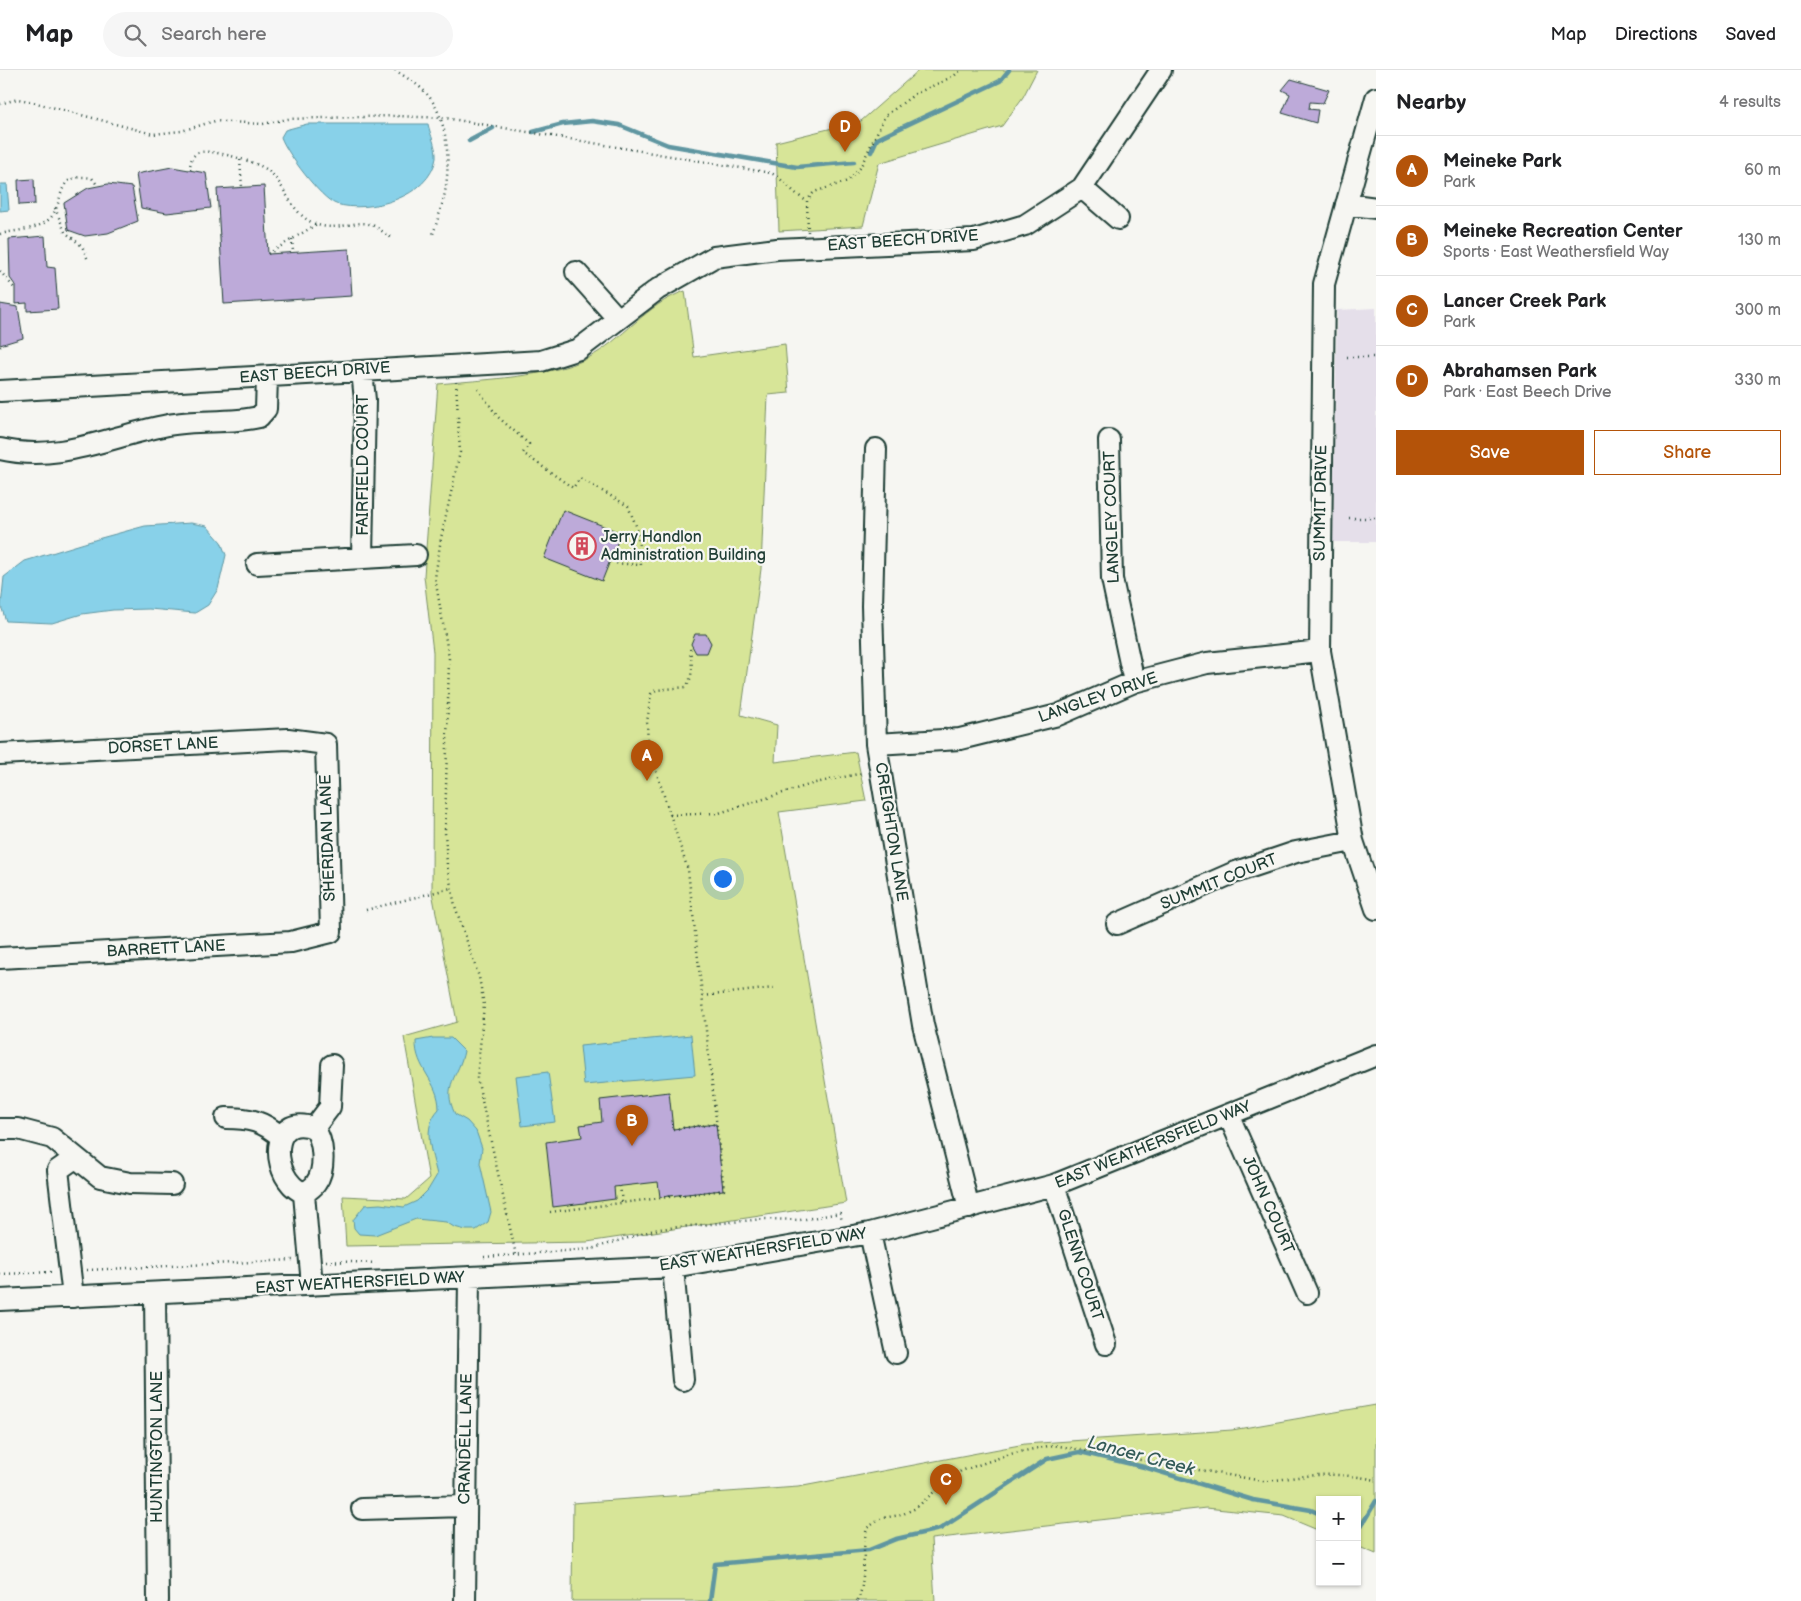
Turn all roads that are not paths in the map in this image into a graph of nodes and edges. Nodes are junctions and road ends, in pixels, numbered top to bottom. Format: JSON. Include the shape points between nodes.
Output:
{"nodes":[{"id":1,"x":1161,"y":70,"type":"edge"},
{"id":2,"x":1376,"y":98,"type":"edge"},
{"id":3,"x":1082,"y":188,"type":"junction"},
{"id":4,"x":1346,"y":204,"type":"junction"},
{"id":5,"x":1376,"y":208,"type":"edge"},
{"id":6,"x":1118,"y":220,"type":"dead end"},
{"id":7,"x":576,"y":272,"type":"dead end"},
{"id":8,"x":618,"y":319,"type":"junction"},
{"id":9,"x":362,"y":371,"type":"junction"},
{"id":10,"x":267,"y":377,"type":"junction"},
{"id":11,"x":0,"y":391,"type":"edge"},
{"id":12,"x":1108,"y":440,"type":"dead end"},
{"id":13,"x":0,"y":448,"type":"edge"},
{"id":14,"x":876,"y":449,"type":"dead end"},
{"id":15,"x":416,"y":555,"type":"dead end"},
{"id":16,"x":362,"y":558,"type":"junction"},
{"id":17,"x":257,"y":564,"type":"dead end"},
{"id":18,"x":1320,"y":651,"type":"junction"},
{"id":19,"x":1134,"y":682,"type":"junction"},
{"id":20,"x":326,"y":744,"type":"joint"},
{"id":21,"x":876,"y":744,"type":"junction"},
{"id":22,"x":0,"y":754,"type":"edge"},
{"id":23,"x":1353,"y":842,"type":"junction"},
{"id":24,"x":1376,"y":909,"type":"edge"},
{"id":25,"x":1117,"y":924,"type":"dead end"},
{"id":26,"x":331,"y":932,"type":"joint"},
{"id":27,"x":0,"y":958,"type":"edge"},
{"id":28,"x":1376,"y":1055,"type":"edge"},
{"id":29,"x":332,"y":1065,"type":"dead end"},
{"id":30,"x":1229,"y":1116,"type":"junction"},
{"id":31,"x":226,"y":1118,"type":"dead end"},
{"id":32,"x":314,"y":1128,"type":"junction"},
{"id":33,"x":0,"y":1129,"type":"edge"},
{"id":34,"x":281,"y":1137,"type":"junction"},
{"id":35,"x":75,"y":1158,"type":"junction"},
{"id":36,"x":172,"y":1184,"type":"dead end"},
{"id":37,"x":1054,"y":1185,"type":"junction"},
{"id":38,"x":304,"y":1194,"type":"junction"},
{"id":39,"x":969,"y":1208,"type":"junction"},
{"id":40,"x":870,"y":1233,"type":"junction"},
{"id":41,"x":672,"y":1267,"type":"junction"},
{"id":42,"x":469,"y":1278,"type":"junction"},
{"id":43,"x":312,"y":1285,"type":"junction"},
{"id":44,"x":156,"y":1293,"type":"junction"},
{"id":45,"x":1307,"y":1293,"type":"dead end"},
{"id":46,"x":73,"y":1297,"type":"junction"},
{"id":47,"x":0,"y":1300,"type":"edge"},
{"id":48,"x":1106,"y":1344,"type":"dead end"},
{"id":49,"x":896,"y":1353,"type":"dead end"},
{"id":50,"x":683,"y":1380,"type":"dead end"},
{"id":51,"x":465,"y":1506,"type":"junction"},
{"id":52,"x":362,"y":1509,"type":"dead end"},
{"id":53,"x":158,"y":1601,"type":"edge"},
{"id":54,"x":465,"y":1601,"type":"edge"}],
"edges":[{"from":1,"to":3,"type":"street","name":"EAST BEECH DRIVE"},
{"from":2,"to":4,"type":"street","name":"SUMMIT DRIVE"},
{"from":3,"to":6,"type":"street"},
{"from":3,"to":8,"type":"street","name":"EAST BEECH DRIVE","via":[[1025,225],[974,240],[777,249],[714,257],[658,289]]},
{"from":4,"to":5,"type":"street"},
{"from":4,"to":18,"type":"street","name":"SUMMIT DRIVE","via":[[1324,284]]},
{"from":7,"to":8,"type":"street"},
{"from":8,"to":9,"type":"street","name":"EAST BEECH DRIVE","via":[[579,349],[541,361]]},
{"from":9,"to":10,"type":"street","name":"EAST BEECH DRIVE"},
{"from":9,"to":16,"type":"street","name":"FAIRFIELD COURT","via":[[365,400]]},
{"from":10,"to":11,"type":"street","name":"EAST BEECH DRIVE"},
{"from":10,"to":13,"type":"street","via":[[266,410],[258,417],[167,425],[43,454]]},
{"from":12,"to":19,"type":"street","name":"LANGLEY COURT","via":[[1112,579]]},
{"from":14,"to":21,"type":"street","name":"CREIGHTON LANE","via":[[872,606]]},
{"from":15,"to":16,"type":"street","name":"FAIRFIELD COURT"},
{"from":16,"to":17,"type":"street","name":"FAIRFIELD COURT"},
{"from":18,"to":19,"type":"street","name":"LANGLEY DRIVE","via":[[1207,662]]},
{"from":18,"to":23,"type":"street","name":"SUMMIT DRIVE"},
{"from":19,"to":21,"type":"street","name":"LANGLEY DRIVE","via":[[1058,714],[960,739]]},
{"from":20,"to":22,"type":"street","name":"DORSET LANE","via":[[288,739]]},
{"from":20,"to":26,"type":"street","name":"SHERIDAN LANE"},
{"from":21,"to":39,"type":"street","name":"CREIGHTON LANE","via":[[923,1025]]},
{"from":23,"to":24,"type":"street","name":"SUMMIT DRIVE"},
{"from":23,"to":25,"type":"street","name":"SUMMIT COURT","via":[[1296,852],[1233,873]]},
{"from":26,"to":27,"type":"street","name":"BARRETT LANE","via":[[290,942]]},
{"from":28,"to":30,"type":"street","name":"EAST WEATHERSFIELD WAY"},
{"from":29,"to":32,"type":"street","via":[[330,1107]]},
{"from":30,"to":37,"type":"street","name":"EAST WEATHERSFIELD WAY"},
{"from":30,"to":45,"type":"street","name":"JOHN COURT"},
{"from":31,"to":34,"type":"street","via":[[249,1118],[268,1125]]},
{"from":32,"to":34,"type":"street","via":[[295,1126],[287,1129]]},
{"from":32,"to":38,"type":"street","via":[[319,1135],[322,1169],[316,1184]]},
{"from":33,"to":35,"type":"street","via":[[18,1129],[52,1138]]},
{"from":34,"to":38,"type":"street","via":[[278,1147],[282,1167],[290,1183]]},
{"from":35,"to":36,"type":"street","via":[[100,1177],[130,1183]]},
{"from":35,"to":46,"type":"street","via":[[58,1170]]},
{"from":37,"to":39,"type":"street","name":"EAST WEATHERSFIELD WAY"},
{"from":37,"to":48,"type":"street","name":"GLENN COURT"},
{"from":38,"to":43,"type":"street"},
{"from":39,"to":40,"type":"street","name":"EAST WEATHERSFIELD WAY"},
{"from":40,"to":41,"type":"street","name":"EAST WEATHERSFIELD WAY"},
{"from":40,"to":49,"type":"street"},
{"from":41,"to":42,"type":"street","name":"EAST WEATHERSFIELD WAY"},
{"from":41,"to":50,"type":"street"},
{"from":42,"to":43,"type":"street","name":"EAST WEATHERSFIELD WAY"},
{"from":42,"to":51,"type":"street","name":"CRANDELL LANE"},
{"from":43,"to":44,"type":"street","name":"EAST WEATHERSFIELD WAY"},
{"from":44,"to":46,"type":"street","name":"EAST WEATHERSFIELD WAY"},
{"from":44,"to":53,"type":"street","name":"HUNTINGTON LANE"},
{"from":46,"to":47,"type":"street","name":"EAST WEATHERSFIELD WAY"},
{"from":51,"to":52,"type":"street"},
{"from":51,"to":54,"type":"street","name":"CRANDELL LANE"}]}
